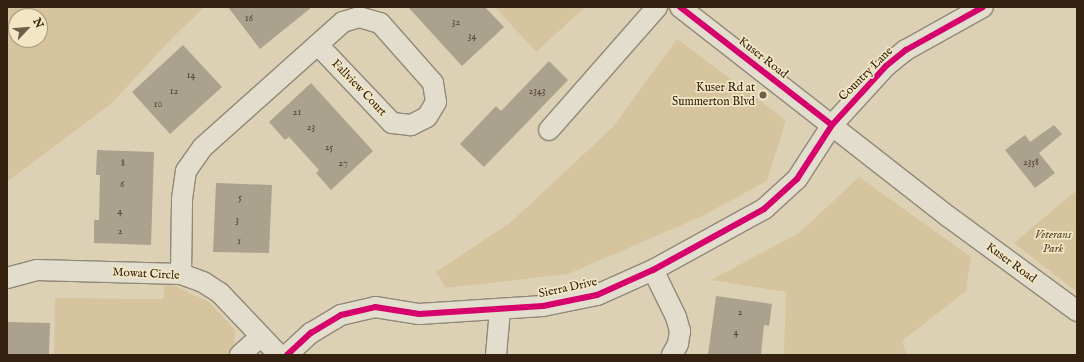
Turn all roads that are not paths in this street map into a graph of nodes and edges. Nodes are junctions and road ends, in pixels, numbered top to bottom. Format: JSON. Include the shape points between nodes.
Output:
{"nodes":[{"id":1,"x":657,"y":7,"type":"edge"},
{"id":2,"x":680,"y":7,"type":"edge"},
{"id":3,"x":983,"y":7,"type":"edge"},
{"id":4,"x":318,"y":45,"type":"junction"},
{"id":5,"x":832,"y":125,"type":"junction"},
{"id":6,"x":549,"y":130,"type":"dead end"},
{"id":7,"x":653,"y":270,"type":"junction"},
{"id":8,"x":181,"y":274,"type":"junction"},
{"id":9,"x":7,"y":278,"type":"edge"},
{"id":10,"x":500,"y":310,"type":"junction"},
{"id":11,"x":1077,"y":311,"type":"edge"},
{"id":12,"x":261,"y":336,"type":"junction"},
{"id":13,"x":240,"y":355,"type":"edge"},
{"id":14,"x":279,"y":355,"type":"edge"},
{"id":15,"x":287,"y":355,"type":"edge"},
{"id":16,"x":496,"y":355,"type":"edge"},
{"id":17,"x":672,"y":355,"type":"edge"}],
"edges":[{"from":1,"to":6,"type":"street"},
{"from":2,"to":5,"type":"street","name":"Kuser Road"},
{"from":3,"to":5,"type":"street","name":"Country Lane","via":[[906,50],[886,66]]},
{"from":4,"to":4,"type":"street","name":"Fallview Court","via":[[392,123],[411,125],[427,117],[436,102],[433,83],[380,23],[360,17],[343,22]]},
{"from":4,"to":8,"type":"street","name":"Fallview Court","via":[[203,147],[186,171],[182,199]]},
{"from":5,"to":7,"type":"street","name":"Sierra Drive","via":[[797,179],[764,209]]},
{"from":5,"to":11,"type":"street","name":"Kuser Road","via":[[949,217]]},
{"from":7,"to":10,"type":"street","name":"Sierra Drive","via":[[597,295],[543,306]]},
{"from":7,"to":17,"type":"street","via":[[676,317],[680,331],[678,344]]},
{"from":8,"to":9,"type":"street","name":"Mowat Circle","via":[[37,270]]},
{"from":8,"to":12,"type":"street","name":"Mowat Circle","via":[[220,293]]},
{"from":10,"to":15,"type":"street","name":"Sierra Drive","via":[[419,314],[375,308],[341,315],[311,333]]},
{"from":10,"to":16,"type":"street"},
{"from":12,"to":13,"type":"street"},
{"from":12,"to":14,"type":"street","name":"Mowat Circle"}]}
